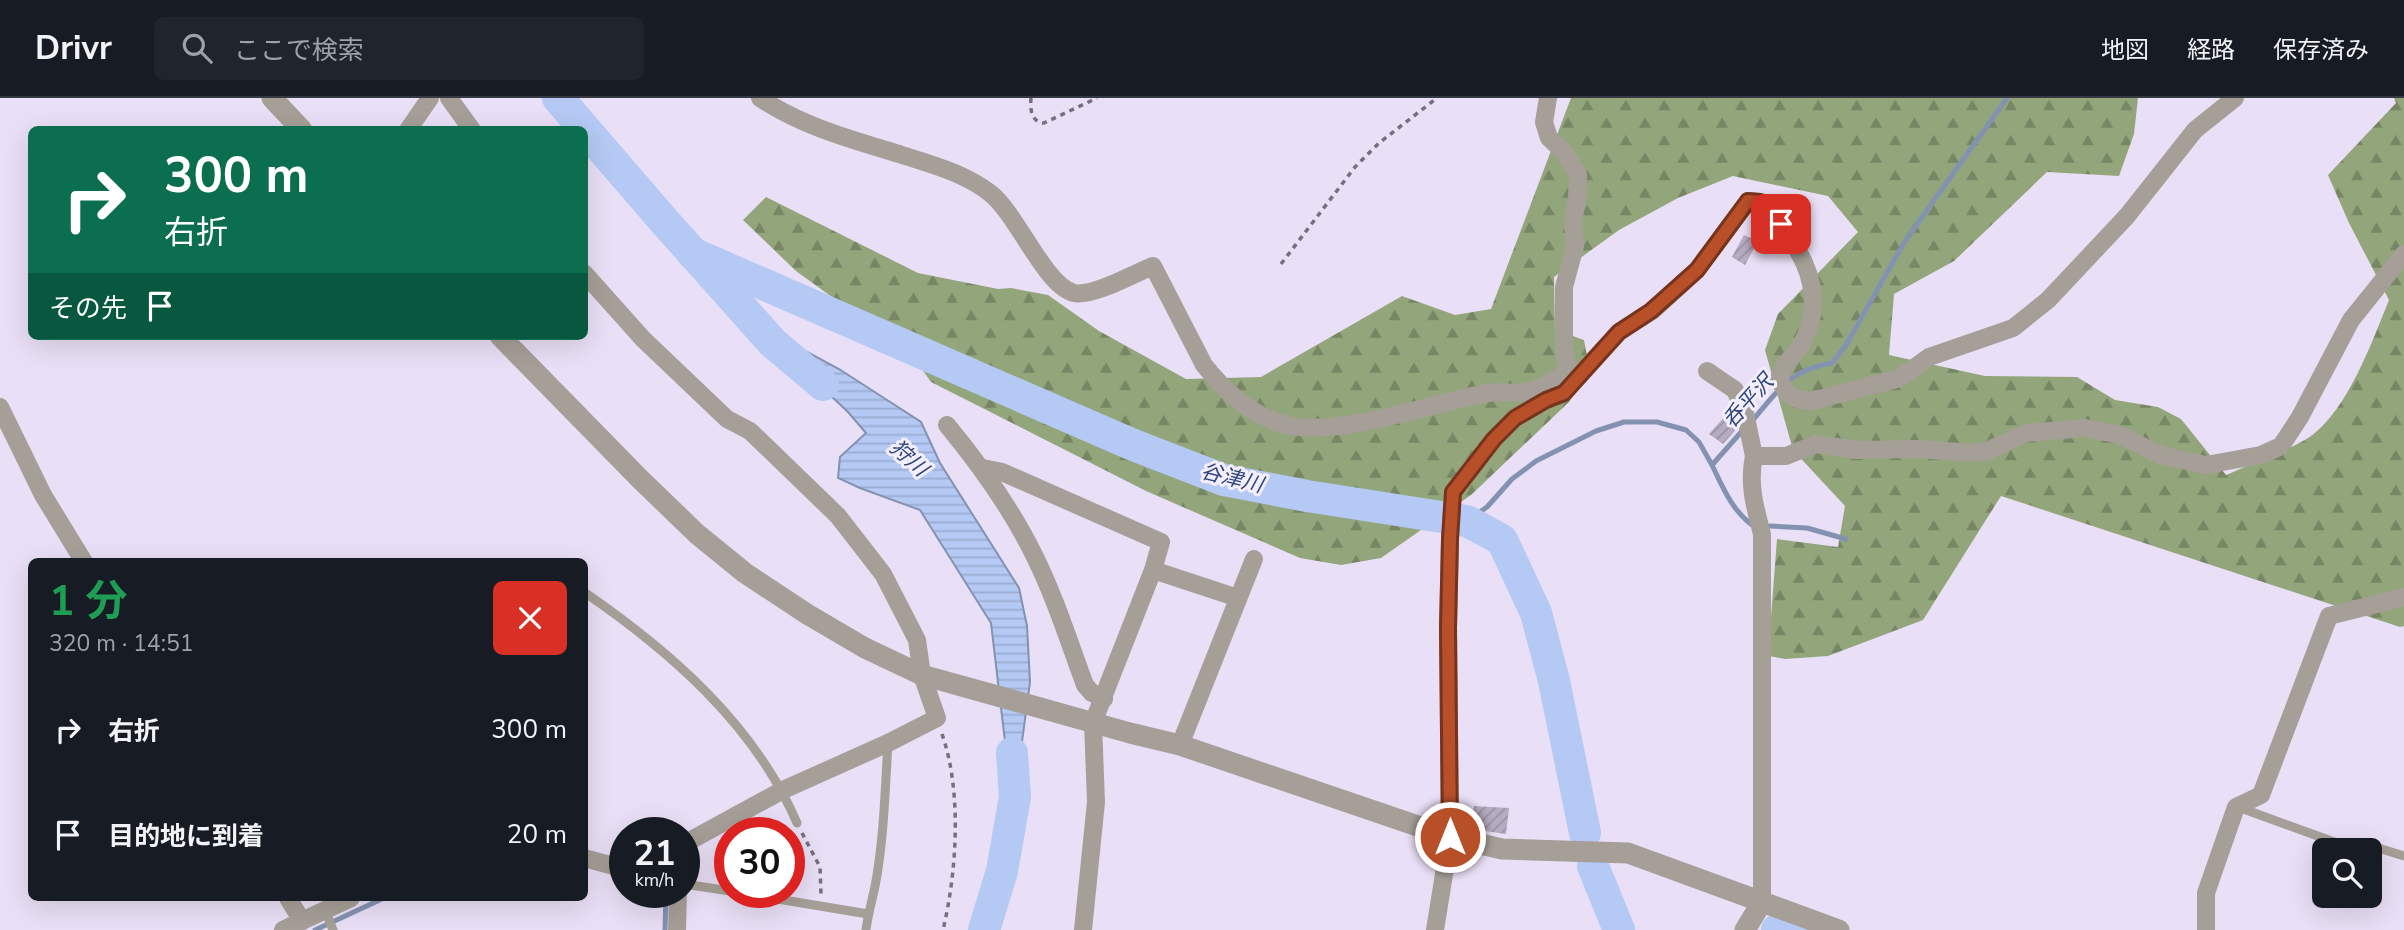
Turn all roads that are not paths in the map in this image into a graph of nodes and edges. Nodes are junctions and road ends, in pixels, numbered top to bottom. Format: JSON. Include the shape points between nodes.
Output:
{"nodes":[{"id":1,"x":272,"y":98,"type":"edge"},
{"id":2,"x":430,"y":98,"type":"edge"},
{"id":3,"x":449,"y":98,"type":"edge"},
{"id":4,"x":760,"y":98,"type":"edge"},
{"id":5,"x":1548,"y":98,"type":"edge"},
{"id":6,"x":2235,"y":98,"type":"edge"},
{"id":7,"x":298,"y":126,"type":"edge"},
{"id":8,"x":411,"y":126,"type":"edge"},
{"id":9,"x":469,"y":126,"type":"edge"},
{"id":10,"x":2404,"y":254,"type":"edge"},
{"id":11,"x":588,"y":277,"type":"edge"},
{"id":12,"x":504,"y":340,"type":"edge"},
{"id":13,"x":1707,"y":372,"type":"dead end"},
{"id":14,"x":1570,"y":378,"type":"junction"},
{"id":15,"x":0,"y":407,"type":"edge"},
{"id":16,"x":947,"y":425,"type":"dead end"},
{"id":17,"x":1754,"y":456,"type":"junction"},
{"id":18,"x":983,"y":468,"type":"junction"},
{"id":19,"x":82,"y":558,"type":"edge"},
{"id":20,"x":1254,"y":559,"type":"dead end"},
{"id":21,"x":1153,"y":570,"type":"junction"},
{"id":22,"x":588,"y":595,"type":"edge"},
{"id":23,"x":2404,"y":597,"type":"edge"},
{"id":24,"x":1238,"y":598,"type":"junction"},
{"id":25,"x":931,"y":677,"type":"junction"},
{"id":26,"x":1104,"y":699,"type":"junction"},
{"id":27,"x":1093,"y":723,"type":"junction"},
{"id":28,"x":888,"y":743,"type":"junction"},
{"id":29,"x":1180,"y":745,"type":"junction"},
{"id":30,"x":783,"y":790,"type":"junction"},
{"id":31,"x":2236,"y":807,"type":"junction"},
{"id":32,"x":794,"y":817,"type":"edge"},
{"id":33,"x":700,"y":835,"type":"edge"},
{"id":34,"x":1450,"y":837,"type":"junction"},
{"id":35,"x":2404,"y":856,"type":"edge"},
{"id":36,"x":588,"y":859,"type":"edge"},
{"id":37,"x":609,"y":865,"type":"edge"},
{"id":38,"x":290,"y":901,"type":"edge"},
{"id":39,"x":344,"y":901,"type":"edge"},
{"id":40,"x":1762,"y":902,"type":"junction"},
{"id":41,"x":805,"y":904,"type":"edge"},
{"id":42,"x":678,"y":908,"type":"edge"},
{"id":43,"x":325,"y":910,"type":"junction"},
{"id":44,"x":868,"y":914,"type":"junction"},
{"id":45,"x":302,"y":921,"type":"junction"},
{"id":46,"x":283,"y":930,"type":"edge"},
{"id":47,"x":333,"y":930,"type":"edge"},
{"id":48,"x":677,"y":930,"type":"edge"},
{"id":49,"x":866,"y":930,"type":"edge"},
{"id":50,"x":1083,"y":930,"type":"edge"},
{"id":51,"x":1436,"y":930,"type":"edge"},
{"id":52,"x":1745,"y":930,"type":"edge"},
{"id":53,"x":1839,"y":930,"type":"edge"},
{"id":54,"x":2206,"y":930,"type":"edge"}],
"edges":[{"from":1,"to":7,"type":"street"},
{"from":2,"to":8,"type":"street"},
{"from":3,"to":9,"type":"street"},
{"from":4,"to":14,"type":"street","via":[[829,132],[973,181],[1005,206],[1054,281],[1067,290],[1086,294],[1153,265],[1213,377],[1245,405],[1281,424],[1316,428],[1361,422],[1491,392],[1527,392]]},
{"from":5,"to":14,"type":"street","via":[[1544,122],[1549,138],[1578,175],[1575,246],[1564,287],[1564,352]]},
{"from":6,"to":14,"type":"street","via":[[2195,130],[2127,216],[2048,300],[2013,328],[1938,353],[1900,378],[1812,401],[1786,392],[1779,379],[1783,367],[1797,353],[1813,315],[1809,273],[1781,224],[1760,202],[1748,201],[1697,270]]},
{"from":10,"to":17,"type":"street","via":[[2351,320],[2281,446],[2261,455],[2206,465],[2160,455],[2120,435],[2085,428],[2026,433],[1969,453],[1856,450],[1816,444],[1786,456]]},
{"from":11,"to":25,"type":"street","via":[[643,339],[727,419],[750,430],[838,516],[883,574]]},
{"from":12,"to":25,"type":"street","via":[[640,479],[745,573],[865,648]]},
{"from":13,"to":17,"type":"street","via":[[1735,390]]},
{"from":14,"to":34,"type":"street","via":[[1564,393],[1515,418],[1453,492],[1448,628]]},
{"from":15,"to":19,"type":"street","via":[[43,495]]},
{"from":16,"to":18,"type":"street"},
{"from":17,"to":40,"type":"street","via":[[1751,494],[1762,534]]},
{"from":18,"to":21,"type":"street","via":[[1002,472],[1161,542]]},
{"from":18,"to":26,"type":"street","via":[[1034,553],[1085,685]]},
{"from":20,"to":24,"type":"street"},
{"from":21,"to":24,"type":"street"},
{"from":21,"to":26,"type":"street"},
{"from":22,"to":30,"type":"lane","via":[[627,621],[702,687],[737,723]]},
{"from":23,"to":31,"type":"street","via":[[2329,617],[2261,795]]},
{"from":24,"to":29,"type":"street"},
{"from":25,"to":27,"type":"street"},
{"from":25,"to":28,"type":"street","via":[[937,718]]},
{"from":26,"to":27,"type":"street"},
{"from":27,"to":29,"type":"street"},
{"from":27,"to":50,"type":"street","via":[[1096,802]]},
{"from":28,"to":30,"type":"street"},
{"from":28,"to":44,"type":"lane","via":[[884,820]]},
{"from":29,"to":34,"type":"street"},
{"from":30,"to":32,"type":"lane"},
{"from":30,"to":33,"type":"street"},
{"from":31,"to":35,"type":"lane","via":[[2337,843]]},
{"from":31,"to":54,"type":"street","via":[[2206,893]]},
{"from":34,"to":40,"type":"street","via":[[1502,849],[1628,853]]},
{"from":34,"to":51,"type":"street"},
{"from":36,"to":37,"type":"street"},
{"from":38,"to":45,"type":"street"},
{"from":39,"to":43,"type":"street"},
{"from":40,"to":52,"type":"street"},
{"from":40,"to":53,"type":"street"},
{"from":41,"to":44,"type":"lane"},
{"from":42,"to":48,"type":"street"},
{"from":43,"to":45,"type":"street"},
{"from":43,"to":47,"type":"lane"},
{"from":44,"to":49,"type":"lane"},
{"from":45,"to":46,"type":"street"}]}
